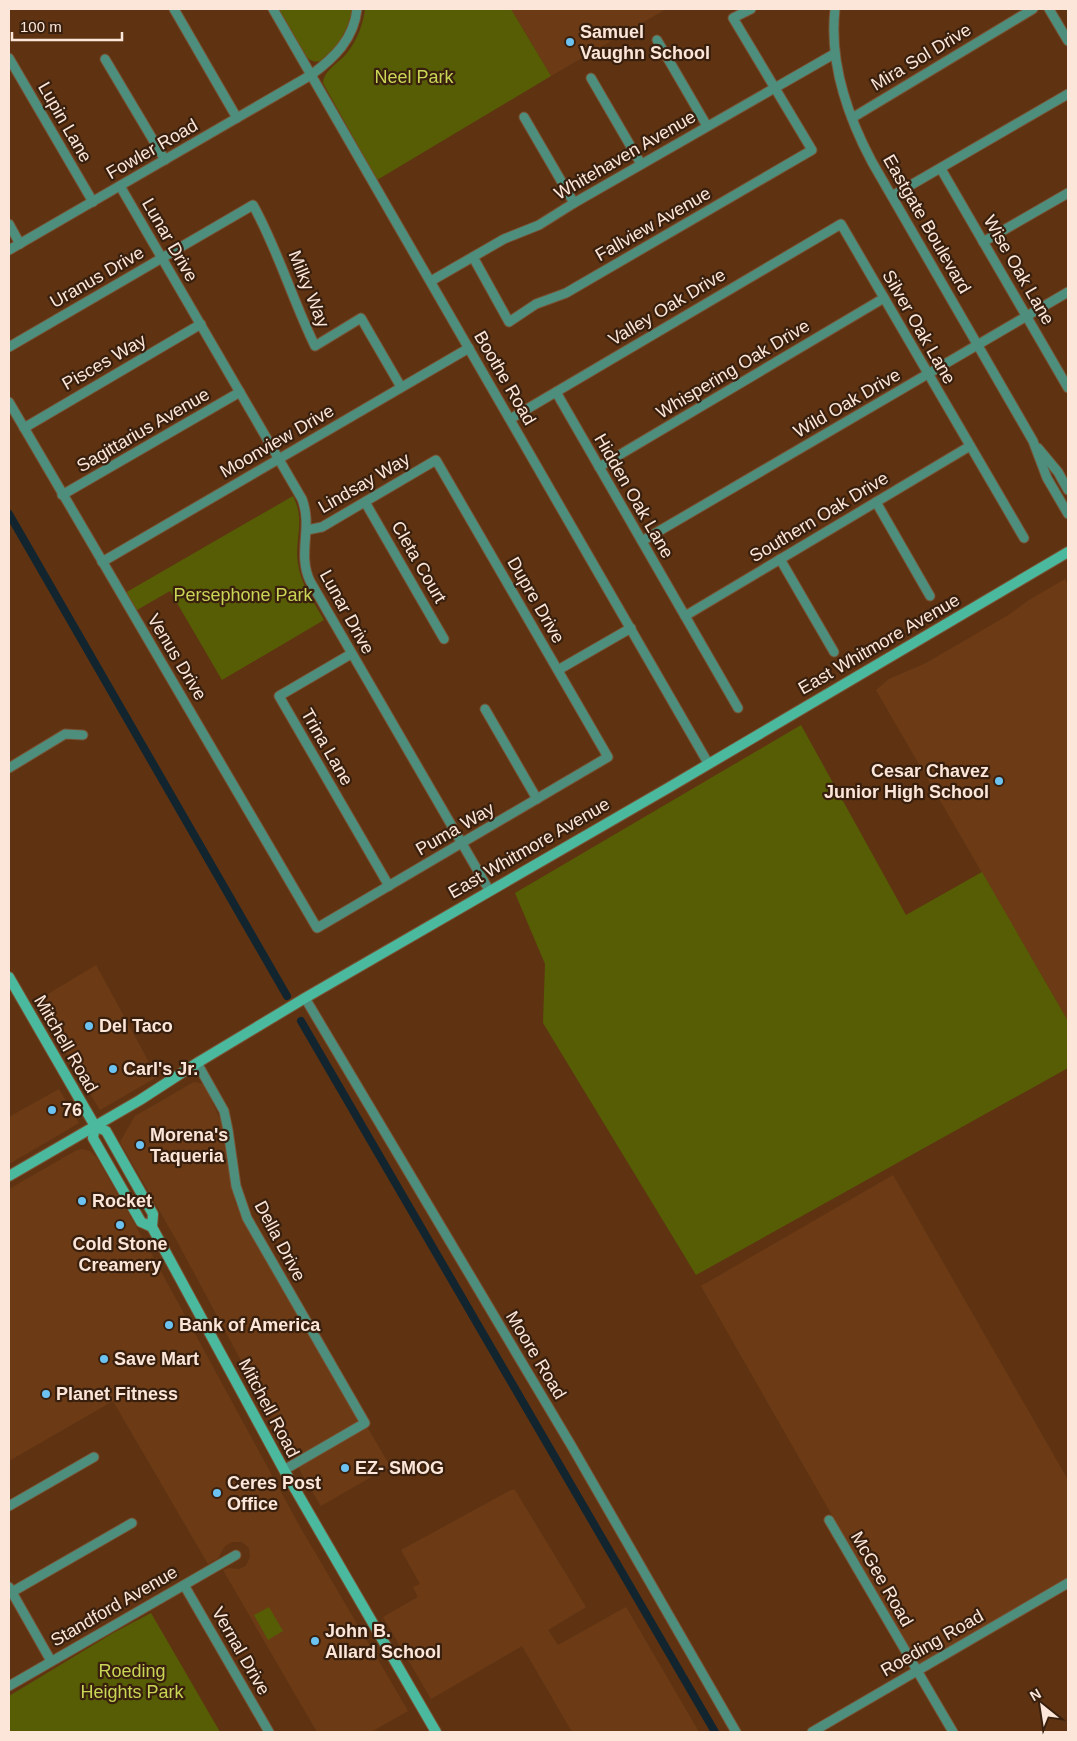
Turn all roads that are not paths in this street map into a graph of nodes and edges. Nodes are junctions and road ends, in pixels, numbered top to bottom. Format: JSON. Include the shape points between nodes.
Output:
{"nodes":[{"id":1,"x":174,"y":9,"type":"edge"},
{"id":2,"x":273,"y":9,"type":"edge"},
{"id":3,"x":357,"y":9,"type":"edge"},
{"id":4,"x":751,"y":9,"type":"edge"},
{"id":5,"x":835,"y":9,"type":"edge"},
{"id":6,"x":1033,"y":9,"type":"edge"},
{"id":7,"x":1049,"y":9,"type":"edge"},
{"id":8,"x":657,"y":40,"type":"dead end"},
{"id":9,"x":1068,"y":41,"type":"edge"},
{"id":10,"x":834,"y":54,"type":"junction"},
{"id":11,"x":9,"y":58,"type":"edge"},
{"id":12,"x":105,"y":59,"type":"dead end"},
{"id":13,"x":311,"y":75,"type":"junction"},
{"id":14,"x":591,"y":78,"type":"dead end"},
{"id":15,"x":775,"y":88,"type":"junction"},
{"id":16,"x":1068,"y":94,"type":"edge"},
{"id":17,"x":524,"y":117,"type":"dead end"},
{"id":18,"x":237,"y":118,"type":"junction"},
{"id":19,"x":852,"y":118,"type":"junction"},
{"id":20,"x":707,"y":126,"type":"junction"},
{"id":21,"x":165,"y":160,"type":"junction"},
{"id":22,"x":641,"y":164,"type":"junction"},
{"id":23,"x":941,"y":169,"type":"junction"},
{"id":24,"x":120,"y":186,"type":"junction"},
{"id":25,"x":1068,"y":193,"type":"edge"},
{"id":26,"x":892,"y":196,"type":"junction"},
{"id":27,"x":93,"y":202,"type":"junction"},
{"id":28,"x":574,"y":203,"type":"junction"},
{"id":29,"x":253,"y":205,"type":"joint"},
{"id":30,"x":9,"y":224,"type":"edge"},
{"id":31,"x":841,"y":224,"type":"joint"},
{"id":32,"x":983,"y":242,"type":"junction"},
{"id":33,"x":20,"y":244,"type":"junction"},
{"id":34,"x":9,"y":250,"type":"edge"},
{"id":35,"x":472,"y":257,"type":"junction"},
{"id":36,"x":162,"y":258,"type":"junction"},
{"id":37,"x":431,"y":281,"type":"junction"},
{"id":38,"x":1068,"y":292,"type":"edge"},
{"id":39,"x":884,"y":298,"type":"junction"},
{"id":40,"x":1027,"y":316,"type":"junction"},
{"id":41,"x":201,"y":324,"type":"junction"},
{"id":42,"x":978,"y":344,"type":"junction"},
{"id":43,"x":9,"y":347,"type":"edge"},
{"id":44,"x":469,"y":348,"type":"junction"},
{"id":45,"x":928,"y":374,"type":"junction"},
{"id":46,"x":401,"y":387,"type":"junction"},
{"id":47,"x":1068,"y":388,"type":"edge"},
{"id":48,"x":240,"y":392,"type":"junction"},
{"id":49,"x":556,"y":392,"type":"junction"},
{"id":50,"x":9,"y":402,"type":"edge"},
{"id":51,"x":510,"y":419,"type":"junction"},
{"id":52,"x":24,"y":428,"type":"junction"},
{"id":53,"x":1033,"y":442,"type":"junction"},
{"id":54,"x":970,"y":446,"type":"junction"},
{"id":55,"x":279,"y":459,"type":"junction"},
{"id":56,"x":436,"y":460,"type":"joint"},
{"id":57,"x":599,"y":467,"type":"junction"},
{"id":58,"x":1068,"y":490,"type":"edge"},
{"id":59,"x":62,"y":495,"type":"junction"},
{"id":60,"x":365,"y":502,"type":"junction"},
{"id":61,"x":876,"y":502,"type":"junction"},
{"id":62,"x":1068,"y":514,"type":"edge"},
{"id":63,"x":307,"y":530,"type":"junction"},
{"id":64,"x":1024,"y":538,"type":"dead end"},
{"id":65,"x":642,"y":541,"type":"junction"},
{"id":66,"x":1068,"y":552,"type":"edge"},
{"id":67,"x":780,"y":559,"type":"junction"},
{"id":68,"x":102,"y":562,"type":"junction"},
{"id":69,"x":930,"y":596,"type":"dead end"},
{"id":70,"x":685,"y":616,"type":"junction"},
{"id":71,"x":631,"y":628,"type":"junction"},
{"id":72,"x":444,"y":639,"type":"dead end"},
{"id":73,"x":834,"y":652,"type":"dead end"},
{"id":74,"x":351,"y":654,"type":"junction"},
{"id":75,"x":558,"y":670,"type":"junction"},
{"id":76,"x":738,"y":708,"type":"dead end"},
{"id":77,"x":485,"y":709,"type":"dead end"},
{"id":78,"x":83,"y":735,"type":"dead end"},
{"id":79,"x":608,"y":757,"type":"joint"},
{"id":80,"x":708,"y":763,"type":"junction"},
{"id":81,"x":9,"y":768,"type":"edge"},
{"id":82,"x":537,"y":799,"type":"junction"},
{"id":83,"x":462,"y":844,"type":"junction"},
{"id":84,"x":389,"y":886,"type":"junction"},
{"id":85,"x":489,"y":890,"type":"junction"},
{"id":86,"x":317,"y":928,"type":"joint"},
{"id":87,"x":9,"y":978,"type":"edge"},
{"id":88,"x":305,"y":998,"type":"junction"},
{"id":89,"x":197,"y":1063,"type":"junction"},
{"id":90,"x":95,"y":1126,"type":"junction"},
{"id":91,"x":9,"y":1176,"type":"edge"},
{"id":92,"x":152,"y":1227,"type":"junction"},
{"id":93,"x":94,"y":1457,"type":"dead end"},
{"id":94,"x":284,"y":1470,"type":"junction"},
{"id":95,"x":9,"y":1506,"type":"edge"},
{"id":96,"x":828,"y":1520,"type":"dead end"},
{"id":97,"x":132,"y":1523,"type":"dead end"},
{"id":98,"x":236,"y":1555,"type":"dead end"},
{"id":99,"x":1068,"y":1583,"type":"edge"},
{"id":100,"x":184,"y":1585,"type":"junction"},
{"id":101,"x":10,"y":1590,"type":"edge"},
{"id":102,"x":51,"y":1661,"type":"junction"},
{"id":103,"x":917,"y":1671,"type":"junction"},
{"id":104,"x":9,"y":1686,"type":"edge"},
{"id":105,"x":269,"y":1732,"type":"edge"},
{"id":106,"x":436,"y":1732,"type":"edge"},
{"id":107,"x":736,"y":1732,"type":"edge"},
{"id":108,"x":812,"y":1732,"type":"edge"},
{"id":109,"x":953,"y":1732,"type":"edge"}],
"edges":[{"from":1,"to":18,"type":"street"},
{"from":2,"to":13,"type":"street","name":"Boothe Road"},
{"from":3,"to":13,"type":"street","name":"Fowler Road","via":[[354,29],[348,40],[333,58]]},
{"from":4,"to":15,"type":"street","via":[[733,18]]},
{"from":5,"to":10,"type":"street","name":"Eastgate Boulevard"},
{"from":6,"to":19,"type":"street","name":"Mira Sol Drive"},
{"from":7,"to":9,"type":"street"},
{"from":8,"to":20,"type":"street"},
{"from":10,"to":15,"type":"street","name":"Whitehaven Avenue"},
{"from":10,"to":19,"type":"street","name":"Eastgate Boulevard"},
{"from":11,"to":27,"type":"street","name":"Lupin Lane"},
{"from":12,"to":21,"type":"street"},
{"from":13,"to":18,"type":"street","name":"Fowler Road"},
{"from":13,"to":37,"type":"street","name":"Boothe Road"},
{"from":14,"to":22,"type":"street"},
{"from":15,"to":20,"type":"street","name":"Whitehaven Avenue"},
{"from":15,"to":35,"type":"street","name":"Fallview Avenue","via":[[812,150],[566,293],[536,304],[509,322]]},
{"from":16,"to":23,"type":"street"},
{"from":17,"to":28,"type":"street"},
{"from":18,"to":21,"type":"street","name":"Fowler Road"},
{"from":19,"to":26,"type":"street","name":"Eastgate Boulevard","via":[[866,152]]},
{"from":20,"to":22,"type":"street","name":"Whitehaven Avenue"},
{"from":21,"to":24,"type":"street","name":"Fowler Road"},
{"from":22,"to":28,"type":"street","name":"Whitehaven Avenue"},
{"from":23,"to":26,"type":"street"},
{"from":23,"to":32,"type":"street","name":"Wise Oak Lane"},
{"from":24,"to":27,"type":"street","name":"Fowler Road"},
{"from":24,"to":36,"type":"street","name":"Lunar Drive"},
{"from":25,"to":32,"type":"street"},
{"from":26,"to":42,"type":"street","name":"Eastgate Boulevard"},
{"from":27,"to":33,"type":"street","name":"Fowler Road"},
{"from":28,"to":35,"type":"street","name":"Whitehaven Avenue","via":[[539,225]]},
{"from":29,"to":36,"type":"street","name":"Uranus Drive"},
{"from":29,"to":46,"type":"street","name":"Milky Way","via":[[278,254],[315,346],[361,318]]},
{"from":30,"to":33,"type":"street"},
{"from":31,"to":39,"type":"street","name":"Silver Oak Lane"},
{"from":31,"to":49,"type":"street","name":"Valley Oak Drive"},
{"from":32,"to":40,"type":"street","name":"Wise Oak Lane"},
{"from":33,"to":34,"type":"street","name":"Fowler Road"},
{"from":35,"to":37,"type":"street","name":"Whitehaven Avenue"},
{"from":36,"to":41,"type":"street","name":"Lunar Drive"},
{"from":36,"to":43,"type":"street","name":"Uranus Drive"},
{"from":37,"to":44,"type":"street","name":"Boothe Road"},
{"from":38,"to":40,"type":"street","name":"Wild Oak Drive"},
{"from":39,"to":45,"type":"street","name":"Silver Oak Lane"},
{"from":39,"to":57,"type":"street","name":"Whispering Oak Drive"},
{"from":40,"to":42,"type":"street","name":"Wild Oak Drive"},
{"from":40,"to":47,"type":"street","name":"Wise Oak Lane"},
{"from":41,"to":48,"type":"street","name":"Lunar Drive"},
{"from":41,"to":52,"type":"street","name":"Pisces Way"},
{"from":42,"to":45,"type":"street","name":"Wild Oak Drive"},
{"from":42,"to":53,"type":"street","name":"Eastgate Boulevard"},
{"from":44,"to":46,"type":"street","name":"Moonview Drive"},
{"from":44,"to":51,"type":"street","name":"Boothe Road"},
{"from":45,"to":54,"type":"street","name":"Silver Oak Lane"},
{"from":45,"to":65,"type":"street","name":"Wild Oak Drive"},
{"from":46,"to":55,"type":"street","name":"Moonview Drive"},
{"from":48,"to":55,"type":"street","name":"Lunar Drive"},
{"from":48,"to":59,"type":"street","name":"Sagittarius Avenue"},
{"from":49,"to":51,"type":"street","name":"Valley Oak Drive"},
{"from":49,"to":57,"type":"street","name":"Hidden Oak Lane"},
{"from":50,"to":52,"type":"street","name":"Venus Drive"},
{"from":51,"to":71,"type":"street","name":"Boothe Road"},
{"from":52,"to":59,"type":"street","name":"Venus Drive"},
{"from":53,"to":58,"type":"street","name":"Eastgate Boulevard","via":[[1058,472]]},
{"from":53,"to":62,"type":"street","name":"Eastgate Boulevard","via":[[1047,478]]},
{"from":54,"to":61,"type":"street","name":"Southern Oak Drive"},
{"from":54,"to":64,"type":"street","name":"Silver Oak Lane"},
{"from":55,"to":63,"type":"street","name":"Lunar Drive","via":[[304,504]]},
{"from":55,"to":68,"type":"street","name":"Moonview Drive"},
{"from":56,"to":60,"type":"street","name":"Lindsay Way"},
{"from":56,"to":75,"type":"street","name":"Dupre Drive"},
{"from":57,"to":65,"type":"street","name":"Hidden Oak Lane"},
{"from":59,"to":68,"type":"street","name":"Venus Drive"},
{"from":60,"to":63,"type":"street","name":"Lindsay Way","via":[[320,528]]},
{"from":60,"to":72,"type":"street","name":"Cleta Court"},
{"from":61,"to":67,"type":"street","name":"Southern Oak Drive"},
{"from":61,"to":69,"type":"street"},
{"from":63,"to":74,"type":"street","name":"Lunar Drive","via":[[303,558],[307,576]]},
{"from":65,"to":70,"type":"street","name":"Hidden Oak Lane"},
{"from":66,"to":80,"type":"main road","name":"East Whitmore Avenue"},
{"from":67,"to":70,"type":"street","name":"Southern Oak Drive"},
{"from":67,"to":73,"type":"street"},
{"from":68,"to":86,"type":"street","name":"Venus Drive"},
{"from":70,"to":76,"type":"street","name":"Hidden Oak Lane"},
{"from":71,"to":75,"type":"street"},
{"from":71,"to":80,"type":"street","name":"Boothe Road"},
{"from":74,"to":83,"type":"street","name":"Lunar Drive"},
{"from":74,"to":84,"type":"street","name":"Trina Lane","via":[[279,696]]},
{"from":75,"to":79,"type":"street","name":"Dupre Drive"},
{"from":77,"to":82,"type":"street"},
{"from":78,"to":81,"type":"street","via":[[65,734]]},
{"from":79,"to":82,"type":"street","name":"Puma Way"},
{"from":80,"to":85,"type":"main road","name":"East Whitmore Avenue"},
{"from":82,"to":83,"type":"street","name":"Puma Way"},
{"from":83,"to":84,"type":"street","name":"Puma Way"},
{"from":83,"to":85,"type":"street","name":"Lunar Drive"},
{"from":84,"to":86,"type":"street","name":"Puma Way"},
{"from":85,"to":88,"type":"main road","name":"East Whitmore Avenue"},
{"from":87,"to":90,"type":"main road","name":"Mitchell Road"},
{"from":88,"to":89,"type":"main road","name":"East Whitmore Avenue"},
{"from":88,"to":107,"type":"street","name":"Moore Road","via":[[542,1396]]},
{"from":89,"to":90,"type":"main road","name":"East Whitmore Avenue"},
{"from":89,"to":94,"type":"street","name":"Della Drive","via":[[224,1112],[236,1186],[247,1218],[365,1423]]},
{"from":90,"to":91,"type":"main road","name":"East Whitmore Avenue"},
{"from":90,"to":92,"type":"main road","name":"Mitchell Road","via":[[93,1138],[141,1222]]},
{"from":90,"to":92,"type":"main road","name":"Mitchell Road","via":[[106,1131],[154,1214]]},
{"from":92,"to":94,"type":"main road","name":"Mitchell Road"},
{"from":93,"to":95,"type":"street"},
{"from":94,"to":106,"type":"main road","name":"Mitchell Road"},
{"from":96,"to":103,"type":"street","name":"McGee Road"},
{"from":97,"to":101,"type":"street"},
{"from":98,"to":100,"type":"street","name":"Standford Avenue"},
{"from":99,"to":103,"type":"street","name":"Roeding Road"},
{"from":100,"to":102,"type":"street","name":"Standford Avenue"},
{"from":100,"to":105,"type":"street","name":"Vernal Drive"},
{"from":101,"to":102,"type":"street"},
{"from":102,"to":104,"type":"street","name":"Standford Avenue"},
{"from":103,"to":108,"type":"street","name":"Roeding Road"},
{"from":103,"to":109,"type":"street","name":"McGee Road"}]}
